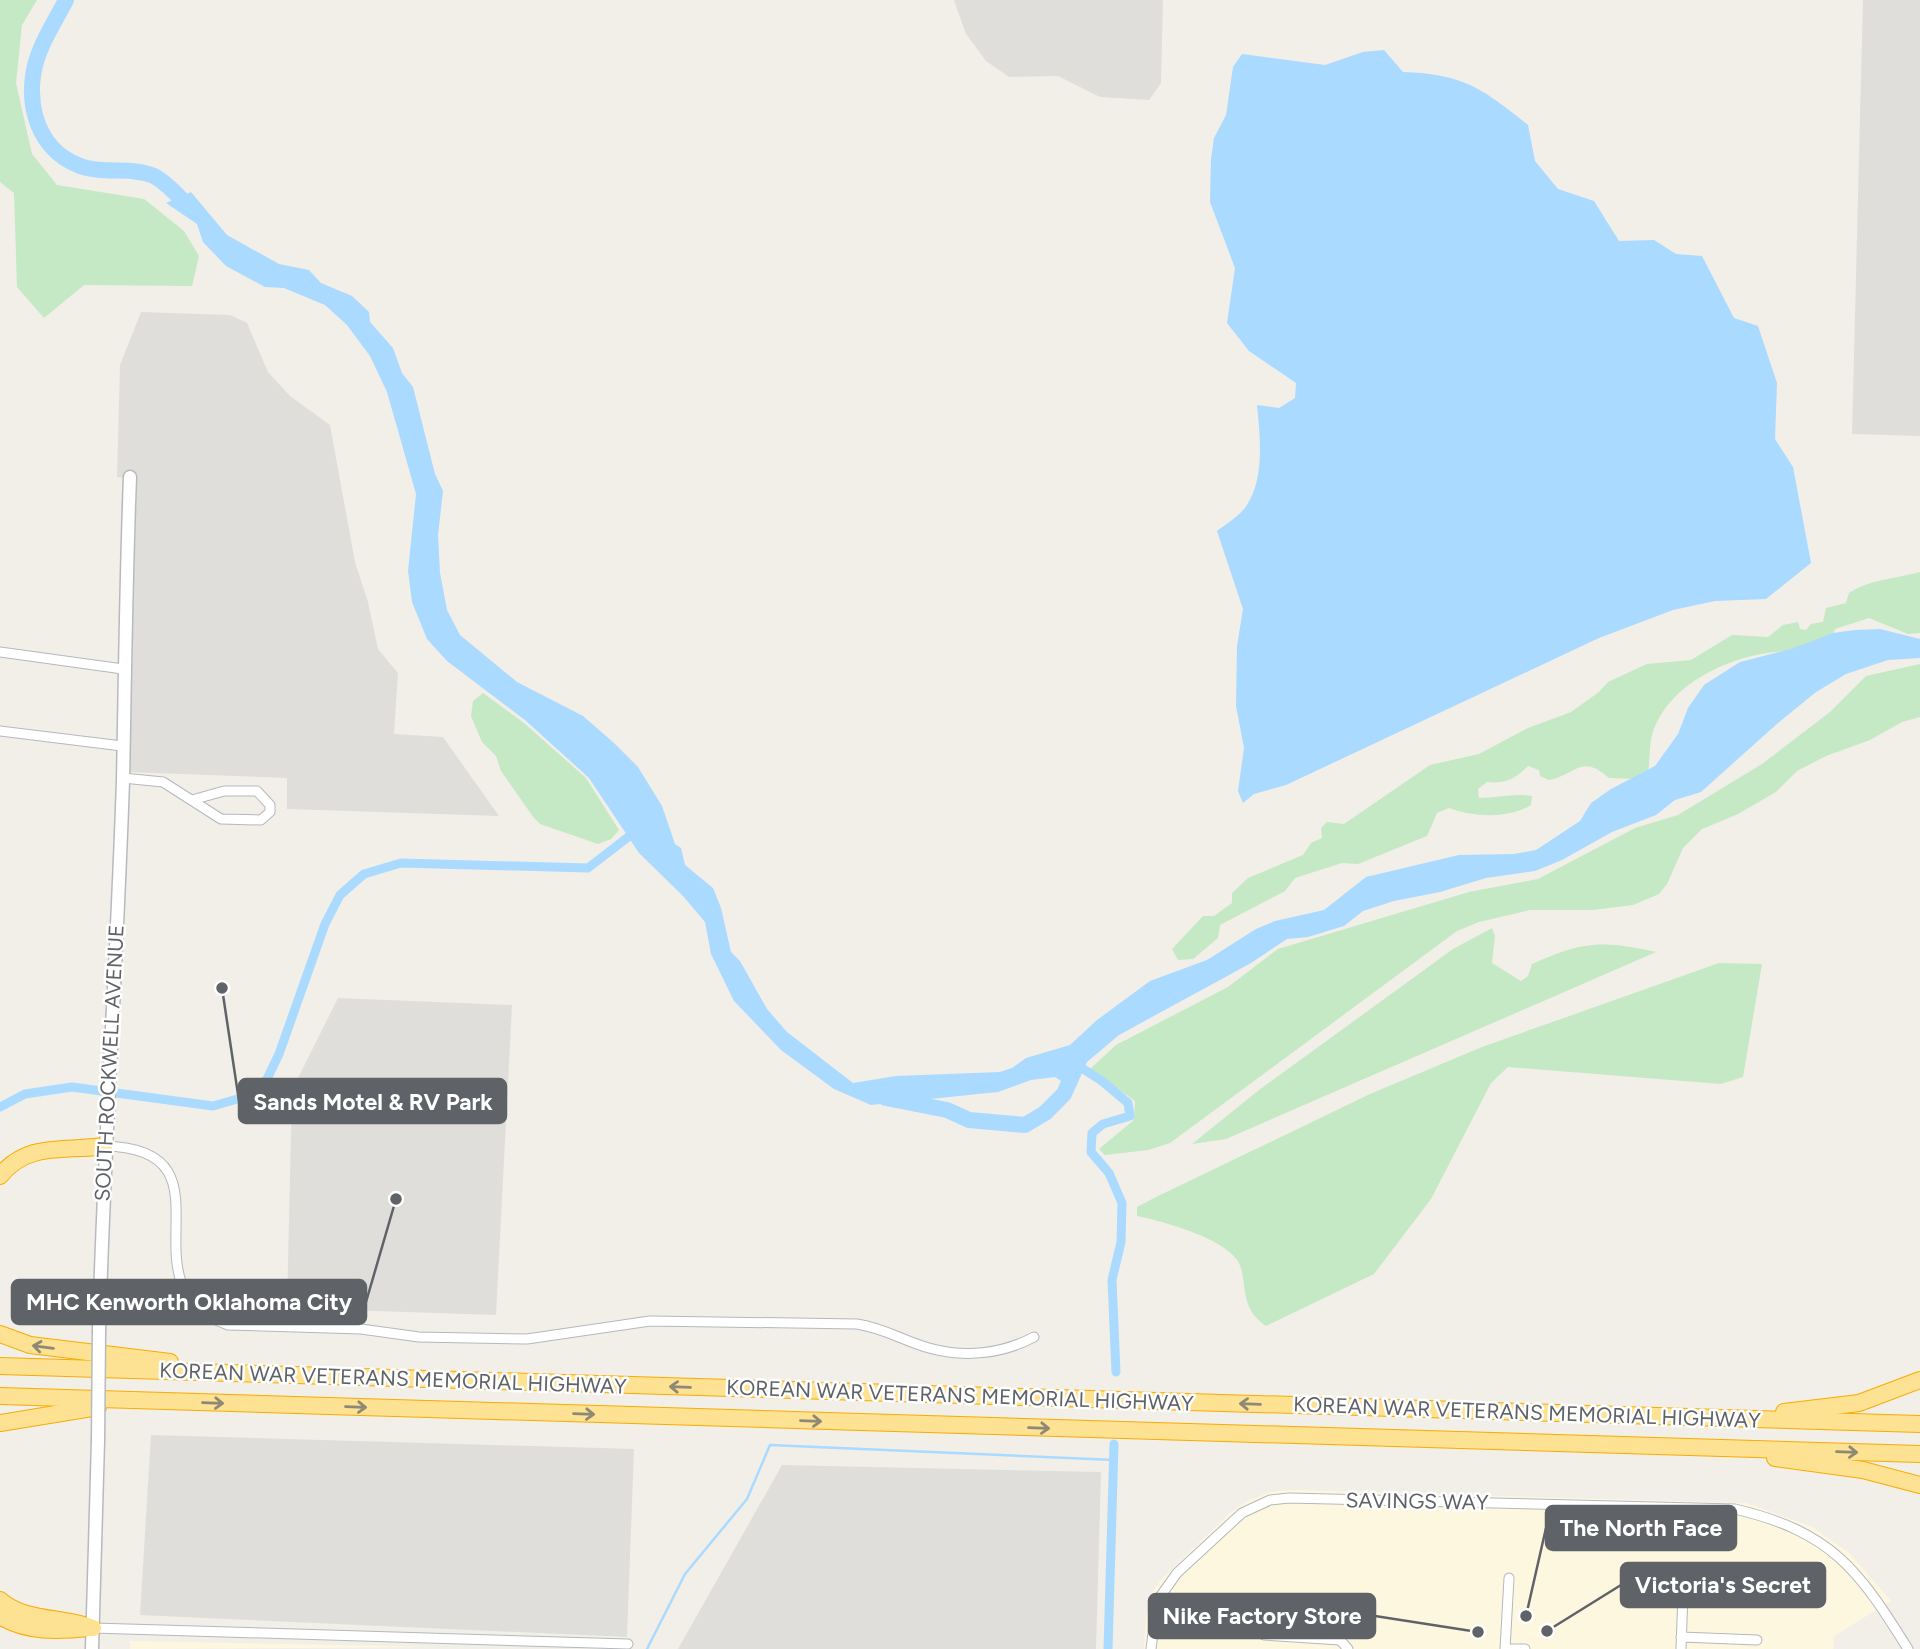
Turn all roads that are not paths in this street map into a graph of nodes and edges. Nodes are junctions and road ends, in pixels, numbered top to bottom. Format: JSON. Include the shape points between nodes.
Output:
{"nodes":[{"id":1,"x":130,"y":477,"type":"dead end"},
{"id":2,"x":0,"y":652,"type":"edge"},
{"id":3,"x":123,"y":669,"type":"junction"},
{"id":4,"x":0,"y":732,"type":"edge"},
{"id":5,"x":122,"y":746,"type":"junction"},
{"id":6,"x":122,"y":778,"type":"junction"},
{"id":7,"x":192,"y":800,"type":"junction"},
{"id":8,"x":104,"y":1146,"type":"junction"},
{"id":9,"x":0,"y":1161,"type":"edge"},
{"id":10,"x":0,"y":1176,"type":"edge"},
{"id":11,"x":0,"y":1335,"type":"edge"},
{"id":12,"x":1034,"y":1337,"type":"dead end"},
{"id":13,"x":0,"y":1366,"type":"edge"},
{"id":14,"x":245,"y":1374,"type":"junction"},
{"id":15,"x":1920,"y":1380,"type":"edge"},
{"id":16,"x":0,"y":1396,"type":"edge"},
{"id":17,"x":145,"y":1401,"type":"junction"},
{"id":18,"x":1716,"y":1418,"type":"junction"},
{"id":19,"x":0,"y":1423,"type":"edge"},
{"id":20,"x":1920,"y":1424,"type":"edge"},
{"id":21,"x":1705,"y":1447,"type":"junction"},
{"id":22,"x":1920,"y":1454,"type":"edge"},
{"id":23,"x":1920,"y":1485,"type":"edge"},
{"id":24,"x":1668,"y":1575,"type":"dead end"},
{"id":25,"x":1509,"y":1578,"type":"dead end"},
{"id":26,"x":0,"y":1600,"type":"edge"},
{"id":27,"x":0,"y":1616,"type":"edge"},
{"id":28,"x":93,"y":1628,"type":"junction"},
{"id":29,"x":1264,"y":1635,"type":"dead end"},
{"id":30,"x":1681,"y":1637,"type":"junction"},
{"id":31,"x":1757,"y":1640,"type":"dead end"},
{"id":32,"x":628,"y":1644,"type":"dead end"},
{"id":33,"x":92,"y":1649,"type":"edge"},
{"id":34,"x":1151,"y":1649,"type":"edge"},
{"id":35,"x":1348,"y":1649,"type":"edge"},
{"id":36,"x":1507,"y":1649,"type":"edge"},
{"id":37,"x":1525,"y":1649,"type":"edge"},
{"id":38,"x":1681,"y":1649,"type":"edge"},
{"id":39,"x":1908,"y":1649,"type":"edge"}],
"edges":[{"from":1,"to":3,"type":"street","name":"SOUTH ROCKWELL AVENUE"},
{"from":2,"to":3,"type":"street"},
{"from":3,"to":5,"type":"street","name":"SOUTH ROCKWELL AVENUE"},
{"from":4,"to":5,"type":"street"},
{"from":5,"to":6,"type":"street","name":"SOUTH ROCKWELL AVENUE"},
{"from":6,"to":7,"type":"street","via":[[163,782]]},
{"from":6,"to":8,"type":"street","name":"SOUTH ROCKWELL AVENUE"},
{"from":7,"to":7,"type":"street","via":[[221,819],[261,820],[270,812],[270,805],[257,792],[224,792]]},
{"from":8,"to":9,"type":"highway","via":[[83,1139],[42,1139],[23,1144]]},
{"from":8,"to":10,"type":"highway","via":[[37,1150],[17,1159]]},
{"from":8,"to":12,"type":"street","via":[[143,1149],[165,1166],[176,1187],[176,1262],[184,1294],[211,1319],[228,1325],[527,1339],[650,1321],[858,1324],[891,1331],[929,1348],[985,1353],[1013,1348]]},
{"from":8,"to":28,"type":"street","name":"SOUTH ROCKWELL AVENUE","bridge":true},
{"from":14,"to":11,"type":"highway","one_way":true,"via":[[30,1345]]},
{"from":13,"to":14,"type":"highway","name":"KOREAN WAR VETERANS MEMORIAL HIGHWAY"},
{"from":18,"to":14,"type":"highway","name":"KOREAN WAR VETERANS MEMORIAL HIGHWAY","one_way":true},
{"from":15,"to":18,"type":"highway","via":[[1858,1403]]},
{"from":16,"to":17,"type":"highway","name":"KOREAN WAR VETERANS MEMORIAL HIGHWAY"},
{"from":17,"to":19,"type":"highway"},
{"from":17,"to":21,"type":"highway","name":"KOREAN WAR VETERANS MEMORIAL HIGHWAY","one_way":true},
{"from":18,"to":20,"type":"highway","name":"KOREAN WAR VETERANS MEMORIAL HIGHWAY"},
{"from":21,"to":22,"type":"highway","name":"KOREAN WAR VETERANS MEMORIAL HIGHWAY","one_way":true},
{"from":21,"to":23,"type":"highway","via":[[1863,1470]]},
{"from":24,"to":30,"type":"street","via":[[1683,1594]]},
{"from":25,"to":36,"type":"street"},
{"from":26,"to":28,"type":"highway","via":[[26,1615],[70,1619]]},
{"from":27,"to":28,"type":"highway","via":[[37,1629]]},
{"from":28,"to":32,"type":"street"},
{"from":28,"to":33,"type":"street","name":"SOUTH ROCKWELL AVENUE"},
{"from":29,"to":35,"type":"street","via":[[1340,1640]]},
{"from":30,"to":31,"type":"street"},
{"from":30,"to":38,"type":"street"},
{"from":34,"to":39,"type":"street","name":"SAVINGS WAY","via":[[1154,1610],[1167,1583],[1235,1518],[1270,1500],[1735,1509],[1766,1516],[1829,1547],[1870,1587]]},
{"from":36,"to":37,"type":"street"}]}
